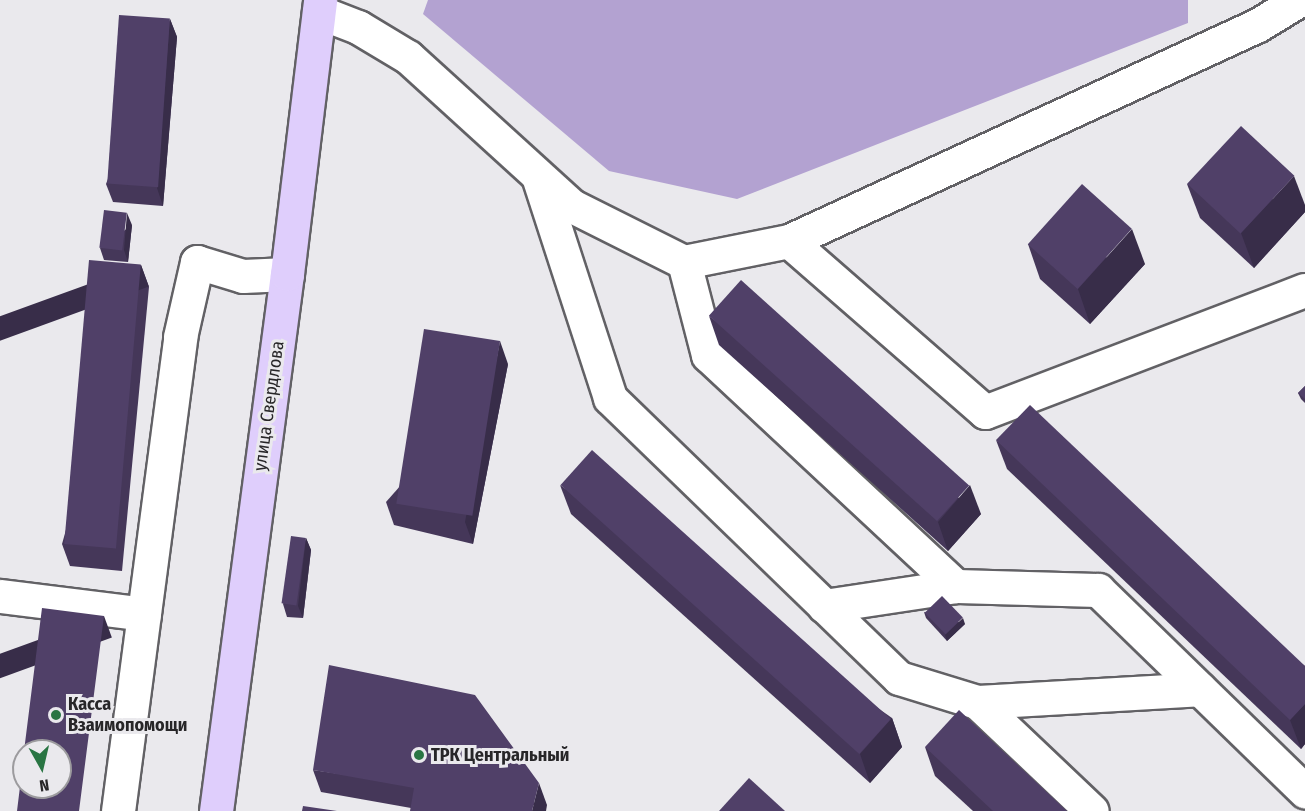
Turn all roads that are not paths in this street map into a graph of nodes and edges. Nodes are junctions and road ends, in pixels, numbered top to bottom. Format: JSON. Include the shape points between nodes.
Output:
{"nodes":[{"id":1,"x":1299,"y":0,"type":"edge"},
{"id":2,"x":319,"y":6,"type":"edge"},
{"id":3,"x":539,"y":179,"type":"junction"},
{"id":4,"x":789,"y":242,"type":"junction"},
{"id":5,"x":684,"y":262,"type":"junction"},
{"id":6,"x":287,"y":274,"type":"junction"},
{"id":7,"x":1305,"y":291,"type":"edge"},
{"id":8,"x":956,"y":586,"type":"junction"},
{"id":9,"x":0,"y":596,"type":"edge"},
{"id":10,"x":824,"y":606,"type":"junction"},
{"id":11,"x":144,"y":614,"type":"junction"},
{"id":12,"x":1200,"y":688,"type":"junction"},
{"id":13,"x":977,"y":702,"type":"junction"},
{"id":14,"x":1305,"y":791,"type":"edge"},
{"id":15,"x":118,"y":811,"type":"edge"},
{"id":16,"x":216,"y":811,"type":"edge"},
{"id":17,"x":1092,"y":811,"type":"edge"}],
"edges":[{"from":1,"to":4,"type":"street","via":[[1258,25]]},
{"from":2,"to":3,"type":"street","via":[[408,57]]},
{"from":2,"to":6,"type":"main road","name":"улица Свердлова"},
{"from":3,"to":5,"type":"street","via":[[572,206]]},
{"from":3,"to":10,"type":"street","via":[[610,398]]},
{"from":4,"to":5,"type":"street"},
{"from":4,"to":7,"type":"street","via":[[985,412]]},
{"from":5,"to":8,"type":"street","via":[[708,355]]},
{"from":6,"to":11,"type":"street","via":[[243,276],[197,262],[180,337]]},
{"from":6,"to":16,"type":"main road","name":"улица Свердлова"},
{"from":8,"to":10,"type":"street"},
{"from":8,"to":12,"type":"street","via":[[1098,590]]},
{"from":9,"to":11,"type":"street"},
{"from":10,"to":13,"type":"street","via":[[899,678]]},
{"from":11,"to":15,"type":"street"},
{"from":12,"to":13,"type":"street"},
{"from":12,"to":14,"type":"street"},
{"from":13,"to":17,"type":"street"}]}
